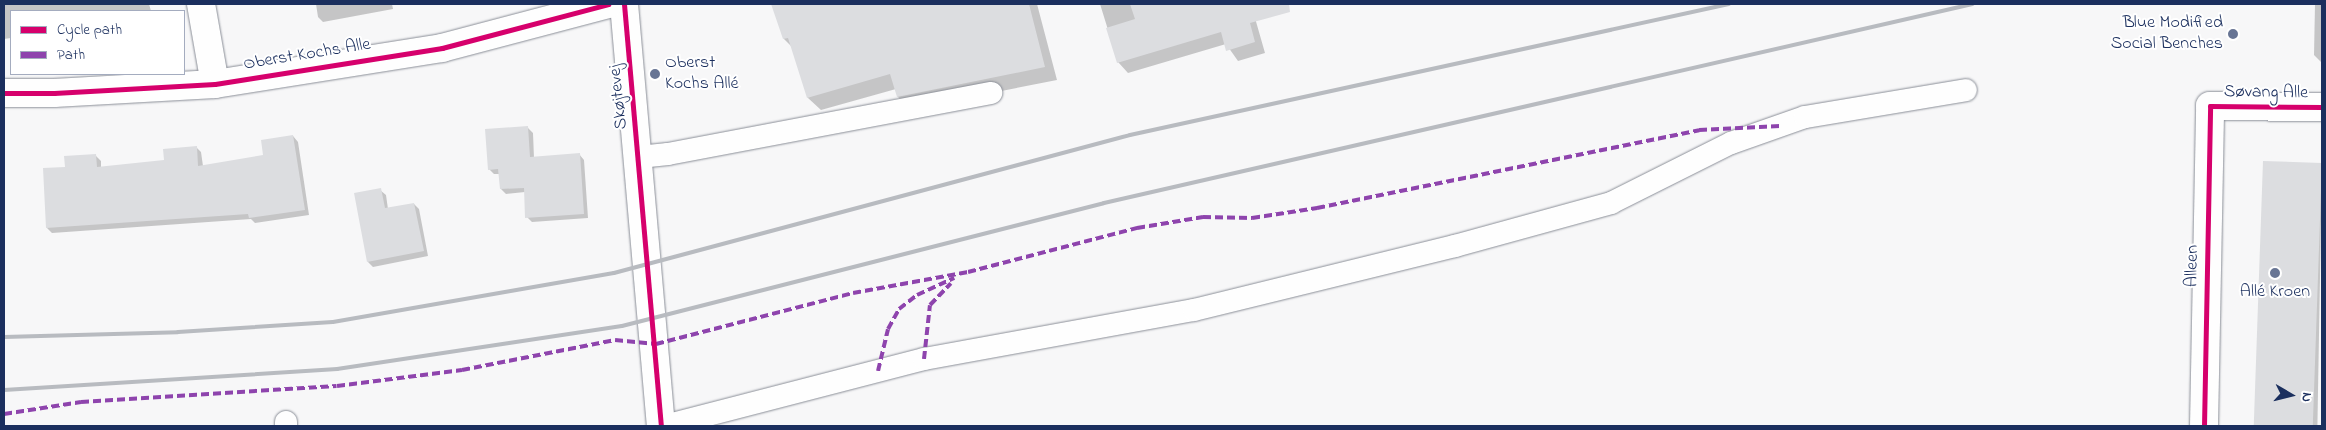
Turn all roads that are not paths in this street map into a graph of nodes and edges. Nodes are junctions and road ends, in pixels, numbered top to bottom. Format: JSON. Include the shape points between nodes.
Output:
{"nodes":[{"id":1,"x":200,"y":4,"type":"edge"},
{"id":2,"x":608,"y":4,"type":"edge"},
{"id":3,"x":624,"y":4,"type":"edge"},
{"id":4,"x":215,"y":84,"type":"junction"},
{"id":5,"x":1966,"y":90,"type":"dead end"},
{"id":6,"x":4,"y":93,"type":"edge"},
{"id":7,"x":991,"y":93,"type":"dead end"},
{"id":8,"x":2210,"y":106,"type":"joint"},
{"id":9,"x":2322,"y":107,"type":"edge"},
{"id":10,"x":639,"y":157,"type":"junction"},
{"id":11,"x":663,"y":426,"type":"edge"},
{"id":12,"x":2204,"y":426,"type":"edge"}],
"edges":[{"from":1,"to":4,"type":"street"},
{"from":2,"to":4,"type":"street","name":"Oberst Kochs Alle","via":[[442,48]]},
{"from":3,"to":10,"type":"street","name":"Skøjtevej"},
{"from":4,"to":6,"type":"street","name":"Oberst Kochs Alle"},
{"from":5,"to":11,"type":"lane","via":[[1805,117],[1731,143],[1611,203],[1455,246],[1194,310],[924,360]]},
{"from":7,"to":10,"type":"lane"},
{"from":8,"to":9,"type":"street","name":"Søvang Alle"},
{"from":8,"to":12,"type":"street","name":"Alleen"},
{"from":10,"to":11,"type":"street","name":"Skøjtevej"}]}
